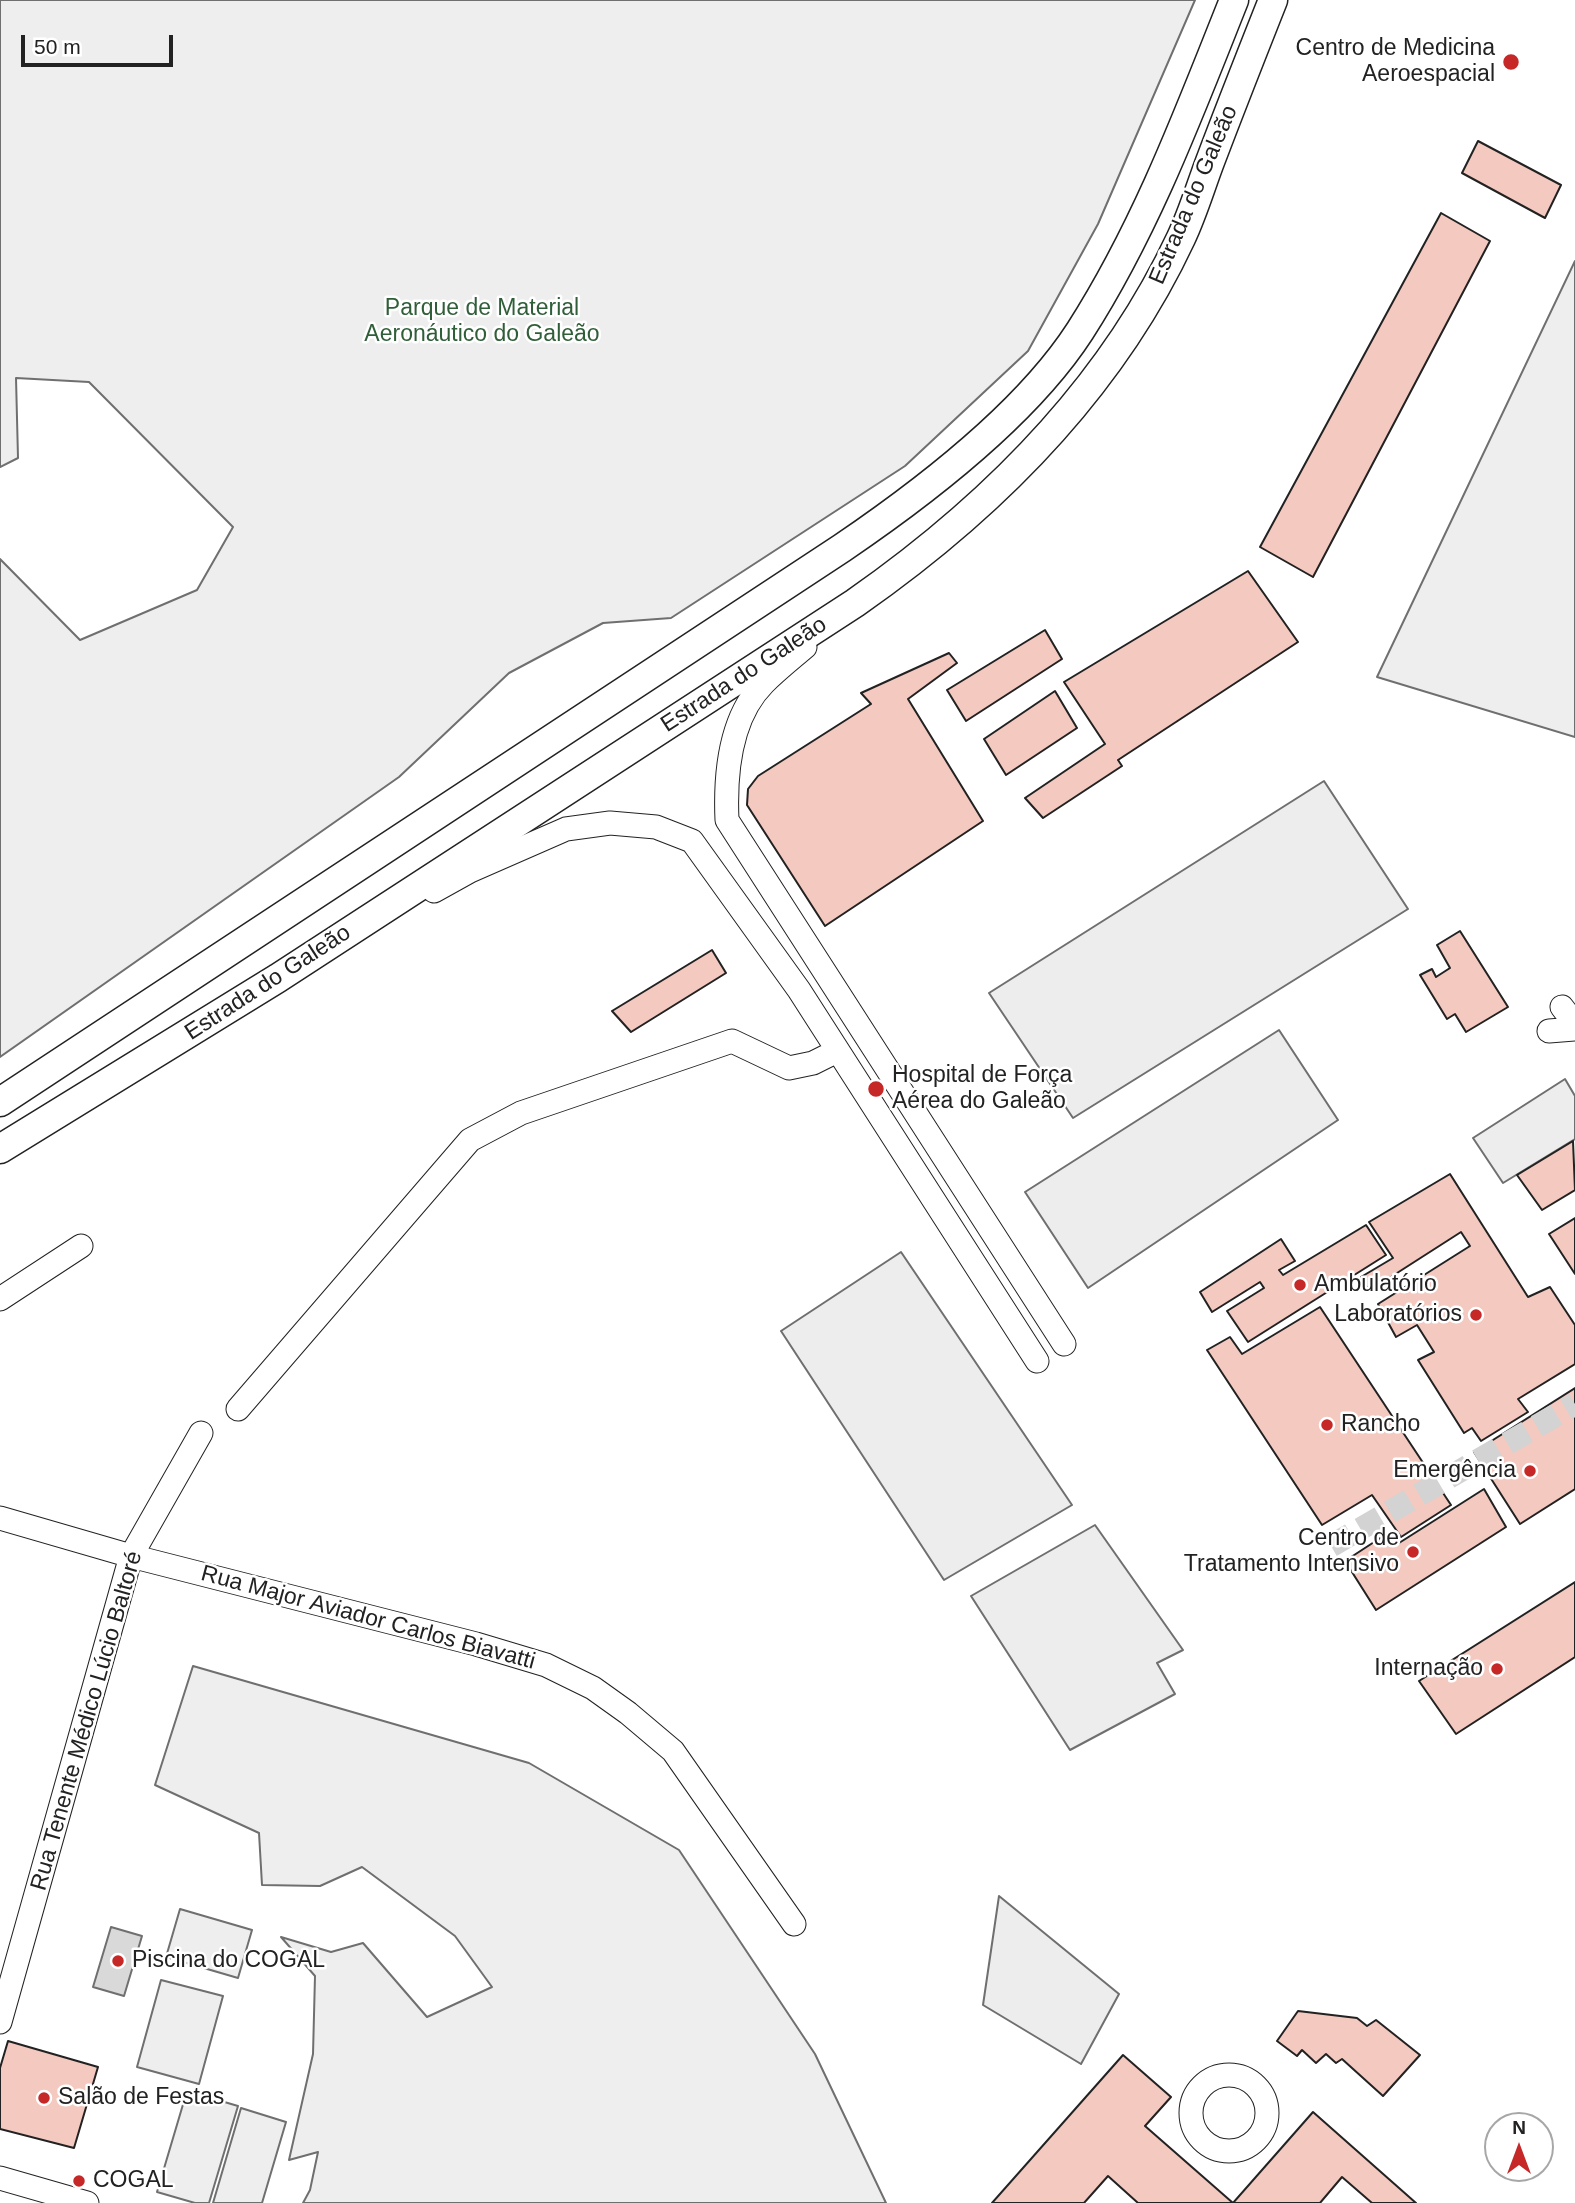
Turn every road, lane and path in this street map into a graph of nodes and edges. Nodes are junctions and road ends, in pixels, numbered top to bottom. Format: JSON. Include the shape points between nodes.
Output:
{"nodes":[{"id":1,"x":1234,"y":0,"type":"edge"},
{"id":2,"x":1273,"y":0,"type":"edge"},
{"id":3,"x":855,"y":603,"type":"junction"},
{"id":4,"x":278,"y":978,"type":"junction"},
{"id":5,"x":1571,"y":1020,"type":"edge"},
{"id":6,"x":1549,"y":1031,"type":"dead end"},
{"id":7,"x":837,"y":1051,"type":"junction"},
{"id":8,"x":0,"y":1102,"type":"edge"},
{"id":9,"x":0,"y":1149,"type":"edge"},
{"id":10,"x":81,"y":1247,"type":"dead end"},
{"id":11,"x":0,"y":1299,"type":"edge"},
{"id":12,"x":1064,"y":1344,"type":"dead end"},
{"id":13,"x":1037,"y":1361,"type":"dead end"},
{"id":14,"x":239,"y":1409,"type":"dead end"},
{"id":15,"x":201,"y":1433,"type":"dead end"},
{"id":16,"x":0,"y":1518,"type":"edge"},
{"id":17,"x":131,"y":1556,"type":"junction"},
{"id":18,"x":794,"y":1924,"type":"dead end"},
{"id":19,"x":0,"y":2022,"type":"edge"},
{"id":20,"x":0,"y":2178,"type":"edge"},
{"id":21,"x":87,"y":2203,"type":"edge"}],
"edges":[{"from":1,"to":8,"type":"main road","name":"Estrada do Galeão","via":[[1176,148],[1140,225],[1079,332],[1032,389],[957,460],[853,541]]},
{"from":2,"to":3,"type":"main road","name":"Estrada do Galeão","via":[[1182,236],[1126,338],[1018,469],[918,558]]},
{"from":3,"to":4,"type":"main road","name":"Estrada do Galeão"},
{"from":3,"to":12,"type":"street","via":[[762,685],[743,717],[731,753],[727,820]]},
{"from":4,"to":7,"type":"street","via":[[470,871],[566,829],[610,823],[656,827],[692,841]]},
{"from":4,"to":9,"type":"main road","name":"Estrada do Galeão"},
{"from":5,"to":6,"type":"street"},
{"from":7,"to":13,"type":"street"},
{"from":7,"to":14,"type":"street","via":[[789,1068],[732,1041],[521,1113],[470,1140]]},
{"from":10,"to":11,"type":"street"},
{"from":15,"to":17,"type":"street","name":"Rua Tenente Médico Lúcio Baltoré"},
{"from":16,"to":17,"type":"street","name":"Rua Major Aviador Carlos Biavatti"},
{"from":17,"to":18,"type":"street","name":"Rua Major Aviador Carlos Biavatti","via":[[476,1644],[545,1665],[593,1688],[673,1751]]},
{"from":17,"to":19,"type":"street","name":"Rua Tenente Médico Lúcio Baltoré"},
{"from":20,"to":21,"type":"street"}]}
